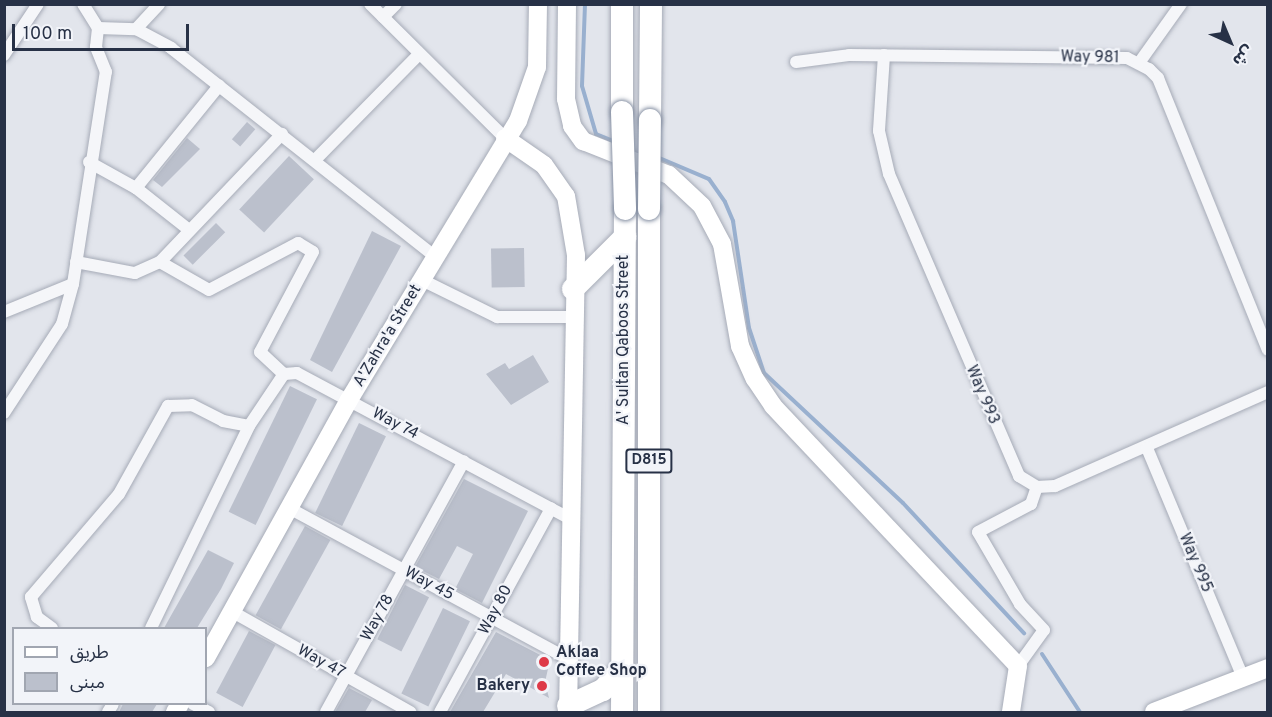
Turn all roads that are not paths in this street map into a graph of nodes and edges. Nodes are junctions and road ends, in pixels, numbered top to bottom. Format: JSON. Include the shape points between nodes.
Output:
{"nodes":[{"id":1,"x":38,"y":4,"type":"edge"},
{"id":2,"x":83,"y":4,"type":"edge"},
{"id":3,"x":159,"y":4,"type":"edge"},
{"id":4,"x":370,"y":4,"type":"edge"},
{"id":5,"x":396,"y":4,"type":"edge"},
{"id":6,"x":538,"y":4,"type":"edge"},
{"id":7,"x":567,"y":4,"type":"edge"},
{"id":8,"x":622,"y":4,"type":"edge"},
{"id":9,"x":651,"y":4,"type":"edge"},
{"id":10,"x":1180,"y":4,"type":"edge"},
{"id":11,"x":383,"y":17,"type":"junction"},
{"id":12,"x":98,"y":28,"type":"junction"},
{"id":13,"x":136,"y":29,"type":"junction"},
{"id":14,"x":419,"y":54,"type":"junction"},
{"id":15,"x":4,"y":55,"type":"edge"},
{"id":16,"x":884,"y":55,"type":"junction"},
{"id":17,"x":795,"y":62,"type":"dead end"},
{"id":18,"x":1139,"y":63,"type":"junction"},
{"id":19,"x":219,"y":86,"type":"junction"},
{"id":20,"x":282,"y":134,"type":"junction"},
{"id":21,"x":505,"y":138,"type":"junction"},
{"id":22,"x":315,"y":160,"type":"junction"},
{"id":23,"x":89,"y":162,"type":"junction"},
{"id":24,"x":136,"y":188,"type":"junction"},
{"id":25,"x":188,"y":229,"type":"junction"},
{"id":26,"x":624,"y":237,"type":"junction"},
{"id":27,"x":436,"y":257,"type":"junction"},
{"id":28,"x":76,"y":262,"type":"junction"},
{"id":29,"x":160,"y":262,"type":"junction"},
{"id":30,"x":422,"y":280,"type":"junction"},
{"id":31,"x":73,"y":284,"type":"junction"},
{"id":32,"x":573,"y":289,"type":"junction"},
{"id":33,"x":4,"y":312,"type":"edge"},
{"id":34,"x":572,"y":317,"type":"junction"},
{"id":35,"x":1268,"y":350,"type":"edge"},
{"id":36,"x":284,"y":374,"type":"junction"},
{"id":37,"x":1268,"y":393,"type":"edge"},
{"id":38,"x":349,"y":400,"type":"junction"},
{"id":39,"x":4,"y":413,"type":"edge"},
{"id":40,"x":249,"y":426,"type":"junction"},
{"id":41,"x":1147,"y":448,"type":"junction"},
{"id":42,"x":464,"y":461,"type":"junction"},
{"id":43,"x":1037,"y":487,"type":"junction"},
{"id":44,"x":289,"y":508,"type":"junction"},
{"id":45,"x":551,"y":508,"type":"junction"},
{"id":46,"x":569,"y":518,"type":"junction"},
{"id":47,"x":404,"y":571,"type":"junction"},
{"id":48,"x":231,"y":611,"type":"junction"},
{"id":49,"x":491,"y":618,"type":"junction"},
{"id":50,"x":51,"y":627,"type":"edge"},
{"id":51,"x":151,"y":627,"type":"edge"},
{"id":52,"x":207,"y":656,"type":"edge"},
{"id":53,"x":570,"y":660,"type":"junction"},
{"id":54,"x":623,"y":666,"type":"junction"},
{"id":55,"x":1018,"y":666,"type":"junction"},
{"id":56,"x":1268,"y":668,"type":"edge"},
{"id":57,"x":346,"y":676,"type":"junction"},
{"id":58,"x":1243,"y":678,"type":"junction"},
{"id":59,"x":195,"y":705,"type":"edge"},
{"id":60,"x":568,"y":709,"type":"edge"},
{"id":61,"x":209,"y":712,"type":"edge"},
{"id":62,"x":326,"y":712,"type":"edge"},
{"id":63,"x":410,"y":712,"type":"edge"},
{"id":64,"x":440,"y":712,"type":"edge"},
{"id":65,"x":622,"y":712,"type":"edge"},
{"id":66,"x":649,"y":712,"type":"edge"},
{"id":67,"x":1011,"y":712,"type":"edge"},
{"id":68,"x":1154,"y":712,"type":"edge"}],
"edges":[{"from":1,"to":15,"type":"street"},
{"from":2,"to":12,"type":"street"},
{"from":3,"to":13,"type":"street"},
{"from":4,"to":11,"type":"street"},
{"from":5,"to":11,"type":"street"},
{"from":6,"to":21,"type":"street","name":"A'Zahra'a Street","via":[[537,67],[519,121]]},
{"from":7,"to":55,"type":"street","via":[[566,99],[583,141],[669,175],[702,206],[722,244],[740,346],[761,390]]},
{"from":8,"to":26,"type":"highway","name":"A' Sultan Qaboos Street","number":"D815","bridge":true},
{"from":9,"to":66,"type":"highway","name":"A' Sultan Qaboos Street","number":"D815","bridge":true},
{"from":10,"to":18,"type":"street"},
{"from":11,"to":14,"type":"street"},
{"from":12,"to":13,"type":"street"},
{"from":12,"to":23,"type":"street","via":[[96,47],[106,72]]},
{"from":13,"to":19,"type":"street","via":[[171,48]]},
{"from":14,"to":21,"type":"street"},
{"from":14,"to":22,"type":"street"},
{"from":16,"to":17,"type":"street","name":"Way 981"},
{"from":16,"to":18,"type":"street","name":"Way 981","via":[[1127,58]]},
{"from":16,"to":43,"type":"street","name":"Way 993","via":[[879,131],[889,174],[1011,464]]},
{"from":18,"to":35,"type":"street","name":"Way 981","via":[[1158,78]]},
{"from":19,"to":20,"type":"street"},
{"from":19,"to":24,"type":"street"},
{"from":20,"to":22,"type":"street"},
{"from":20,"to":25,"type":"street"},
{"from":21,"to":27,"type":"street","name":"A'Zahra'a Street"},
{"from":21,"to":32,"type":"street","via":[[544,165],[566,196],[576,255]]},
{"from":22,"to":27,"type":"street"},
{"from":23,"to":24,"type":"street"},
{"from":23,"to":28,"type":"street"},
{"from":24,"to":25,"type":"street"},
{"from":25,"to":29,"type":"street"},
{"from":26,"to":32,"type":"highway"},
{"from":26,"to":54,"type":"highway","name":"A' Sultan Qaboos Street","number":"D815"},
{"from":27,"to":30,"type":"street","name":"A'Zahra'a Street"},
{"from":28,"to":29,"type":"street","via":[[135,273]]},
{"from":28,"to":31,"type":"street"},
{"from":29,"to":36,"type":"street","name":"Way 74","via":[[209,290],[298,243],[313,252],[260,352]]},
{"from":30,"to":34,"type":"street","via":[[497,317]]},
{"from":30,"to":38,"type":"street","name":"A'Zahra'a Street"},
{"from":31,"to":33,"type":"street"},
{"from":31,"to":39,"type":"street","via":[[62,324]]},
{"from":32,"to":34,"type":"street"},
{"from":34,"to":46,"type":"street"},
{"from":36,"to":38,"type":"street","name":"Way 74","via":[[297,373]]},
{"from":36,"to":40,"type":"street"},
{"from":37,"to":41,"type":"street"},
{"from":38,"to":42,"type":"street","name":"Way 74"},
{"from":38,"to":44,"type":"street","name":"A'Zahra'a Street"},
{"from":40,"to":50,"type":"street","via":[[223,421],[192,405],[168,406],[119,494],[31,597],[37,617]]},
{"from":40,"to":51,"type":"street"},
{"from":41,"to":43,"type":"street","via":[[1055,486]]},
{"from":41,"to":58,"type":"street","name":"Way 995"},
{"from":42,"to":45,"type":"street","name":"Way 74"},
{"from":42,"to":47,"type":"street","name":"Way 78"},
{"from":43,"to":55,"type":"street","via":[[1031,504],[978,532],[1020,604],[1044,630]]},
{"from":44,"to":47,"type":"street","name":"Way 45"},
{"from":44,"to":48,"type":"street","name":"A'Zahra'a Street"},
{"from":45,"to":46,"type":"street","name":"Way 74"},
{"from":45,"to":49,"type":"street","name":"Way 80"},
{"from":46,"to":53,"type":"street"},
{"from":47,"to":49,"type":"street","name":"Way 45"},
{"from":47,"to":57,"type":"street","name":"Way 78"},
{"from":48,"to":52,"type":"street","name":"A'Zahra'a Street"},
{"from":48,"to":57,"type":"street","name":"Way 47"},
{"from":49,"to":53,"type":"street","name":"Way 45"},
{"from":49,"to":64,"type":"street","name":"Way 80"},
{"from":53,"to":60,"type":"street"},
{"from":54,"to":60,"type":"highway","via":[[603,690]]},
{"from":54,"to":65,"type":"highway","name":"A' Sultan Qaboos Street","number":"D815"},
{"from":55,"to":67,"type":"street"},
{"from":56,"to":58,"type":"street"},
{"from":57,"to":62,"type":"street","name":"Way 78"},
{"from":57,"to":63,"type":"street","name":"Way 47"},
{"from":58,"to":68,"type":"street"},
{"from":59,"to":61,"type":"street"}]}
